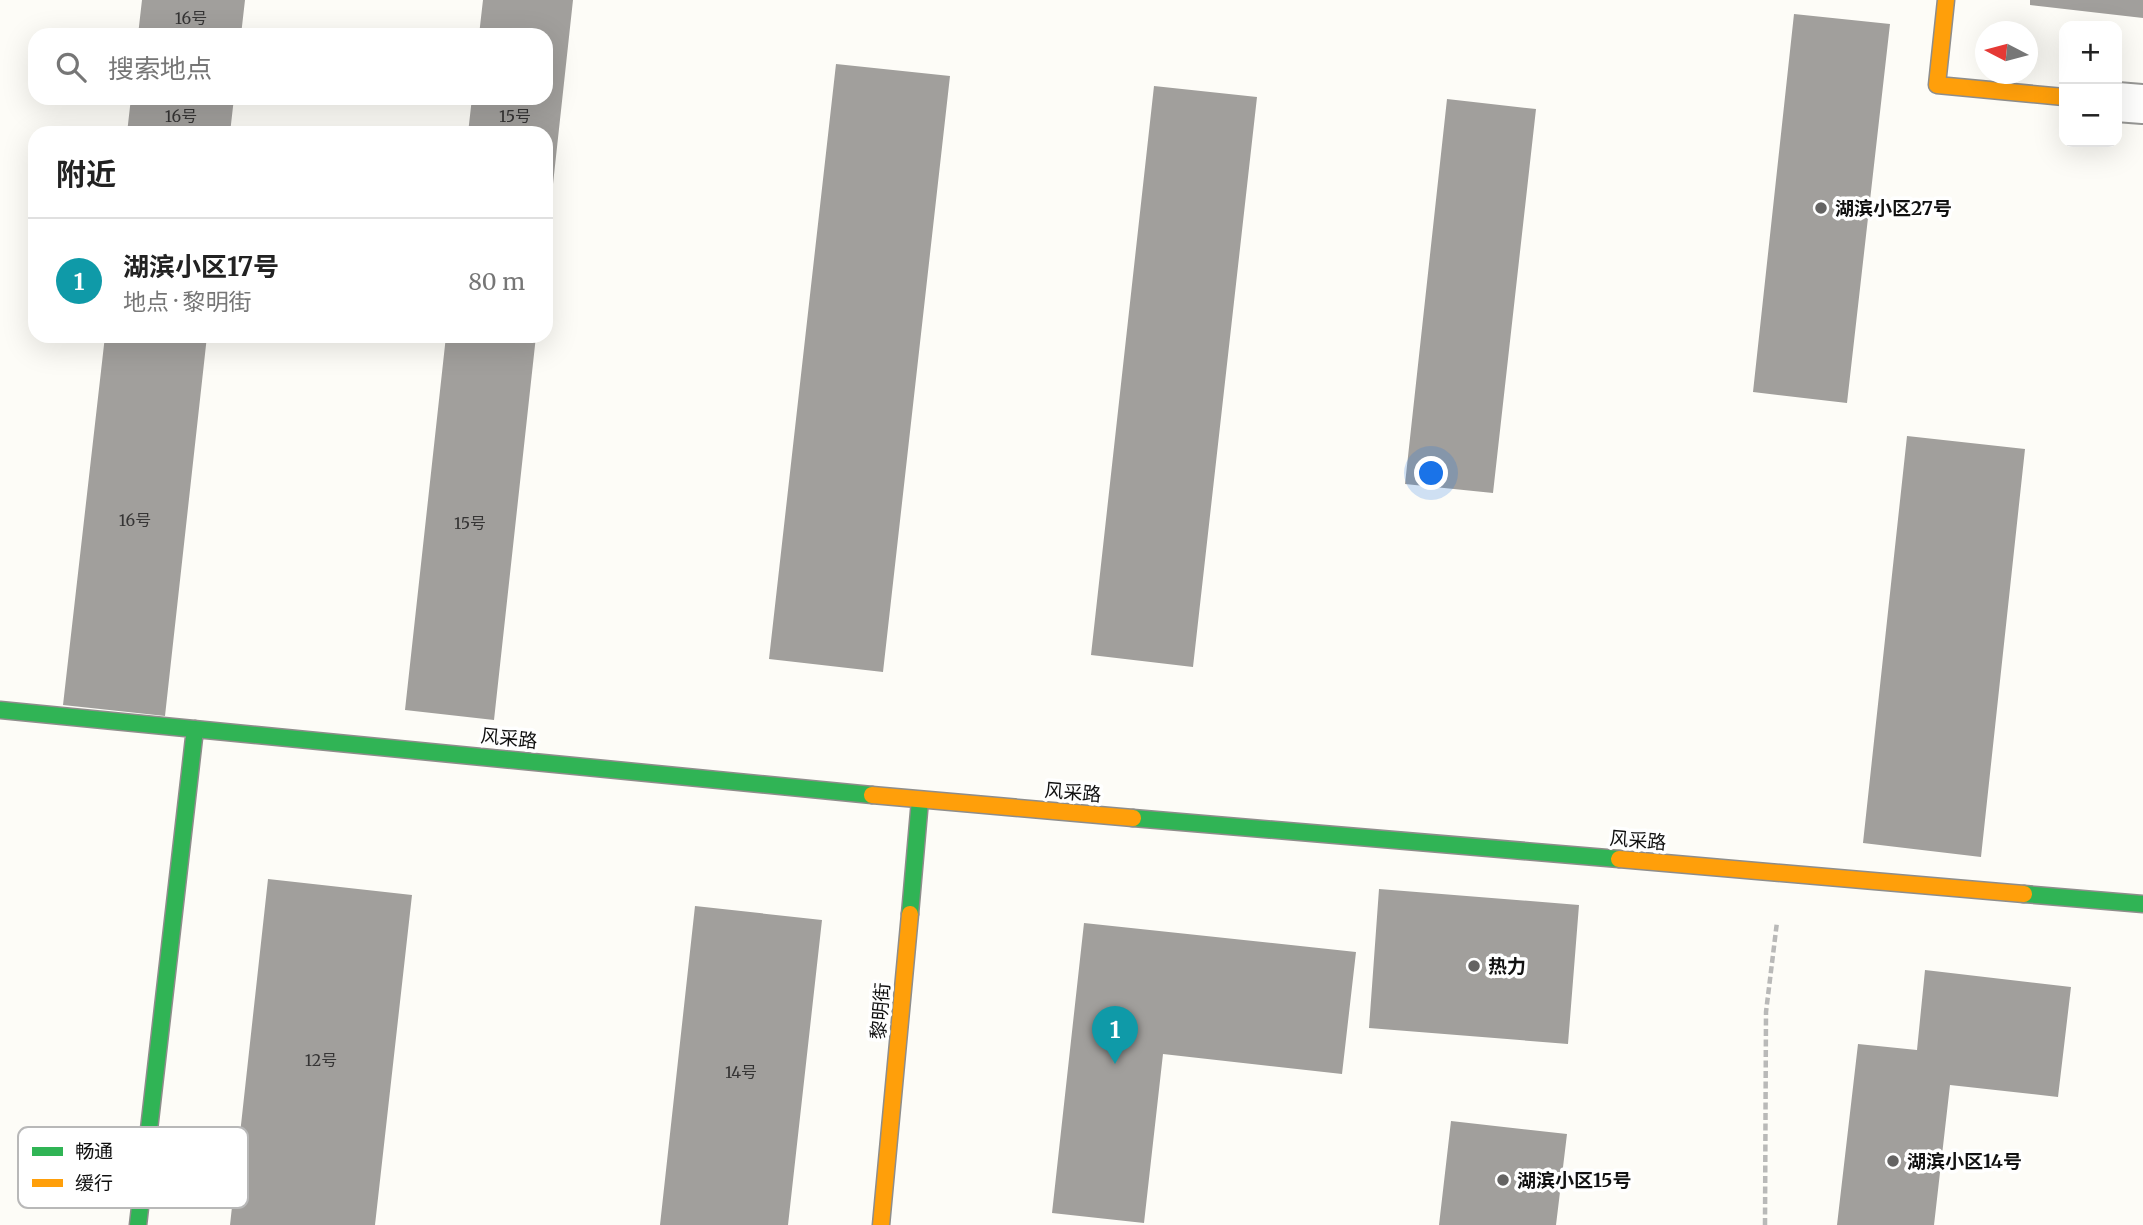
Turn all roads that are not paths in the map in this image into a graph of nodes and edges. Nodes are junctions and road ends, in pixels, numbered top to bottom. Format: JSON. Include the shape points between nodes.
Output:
{"nodes":[{"id":1,"x":1946,"y":0,"type":"edge"},
{"id":2,"x":2059,"y":97,"type":"edge"},
{"id":3,"x":2122,"y":102,"type":"edge"},
{"id":4,"x":2143,"y":104,"type":"edge"},
{"id":5,"x":0,"y":710,"type":"edge"},
{"id":6,"x":195,"y":729,"type":"junction"},
{"id":7,"x":920,"y":800,"type":"junction"},
{"id":8,"x":2143,"y":904,"type":"edge"},
{"id":9,"x":149,"y":1127,"type":"edge"},
{"id":10,"x":881,"y":1225,"type":"edge"}],
"edges":[{"from":1,"to":2,"type":"main road","via":[[1937,85]]},
{"from":3,"to":4,"type":"street"},
{"from":5,"to":6,"type":"main road","name":"风采路"},
{"from":6,"to":7,"type":"main road","name":"风采路"},
{"from":6,"to":9,"type":"main road"},
{"from":7,"to":8,"type":"main road","name":"风采路"},
{"from":7,"to":10,"type":"main road","name":"黎明街"}]}
